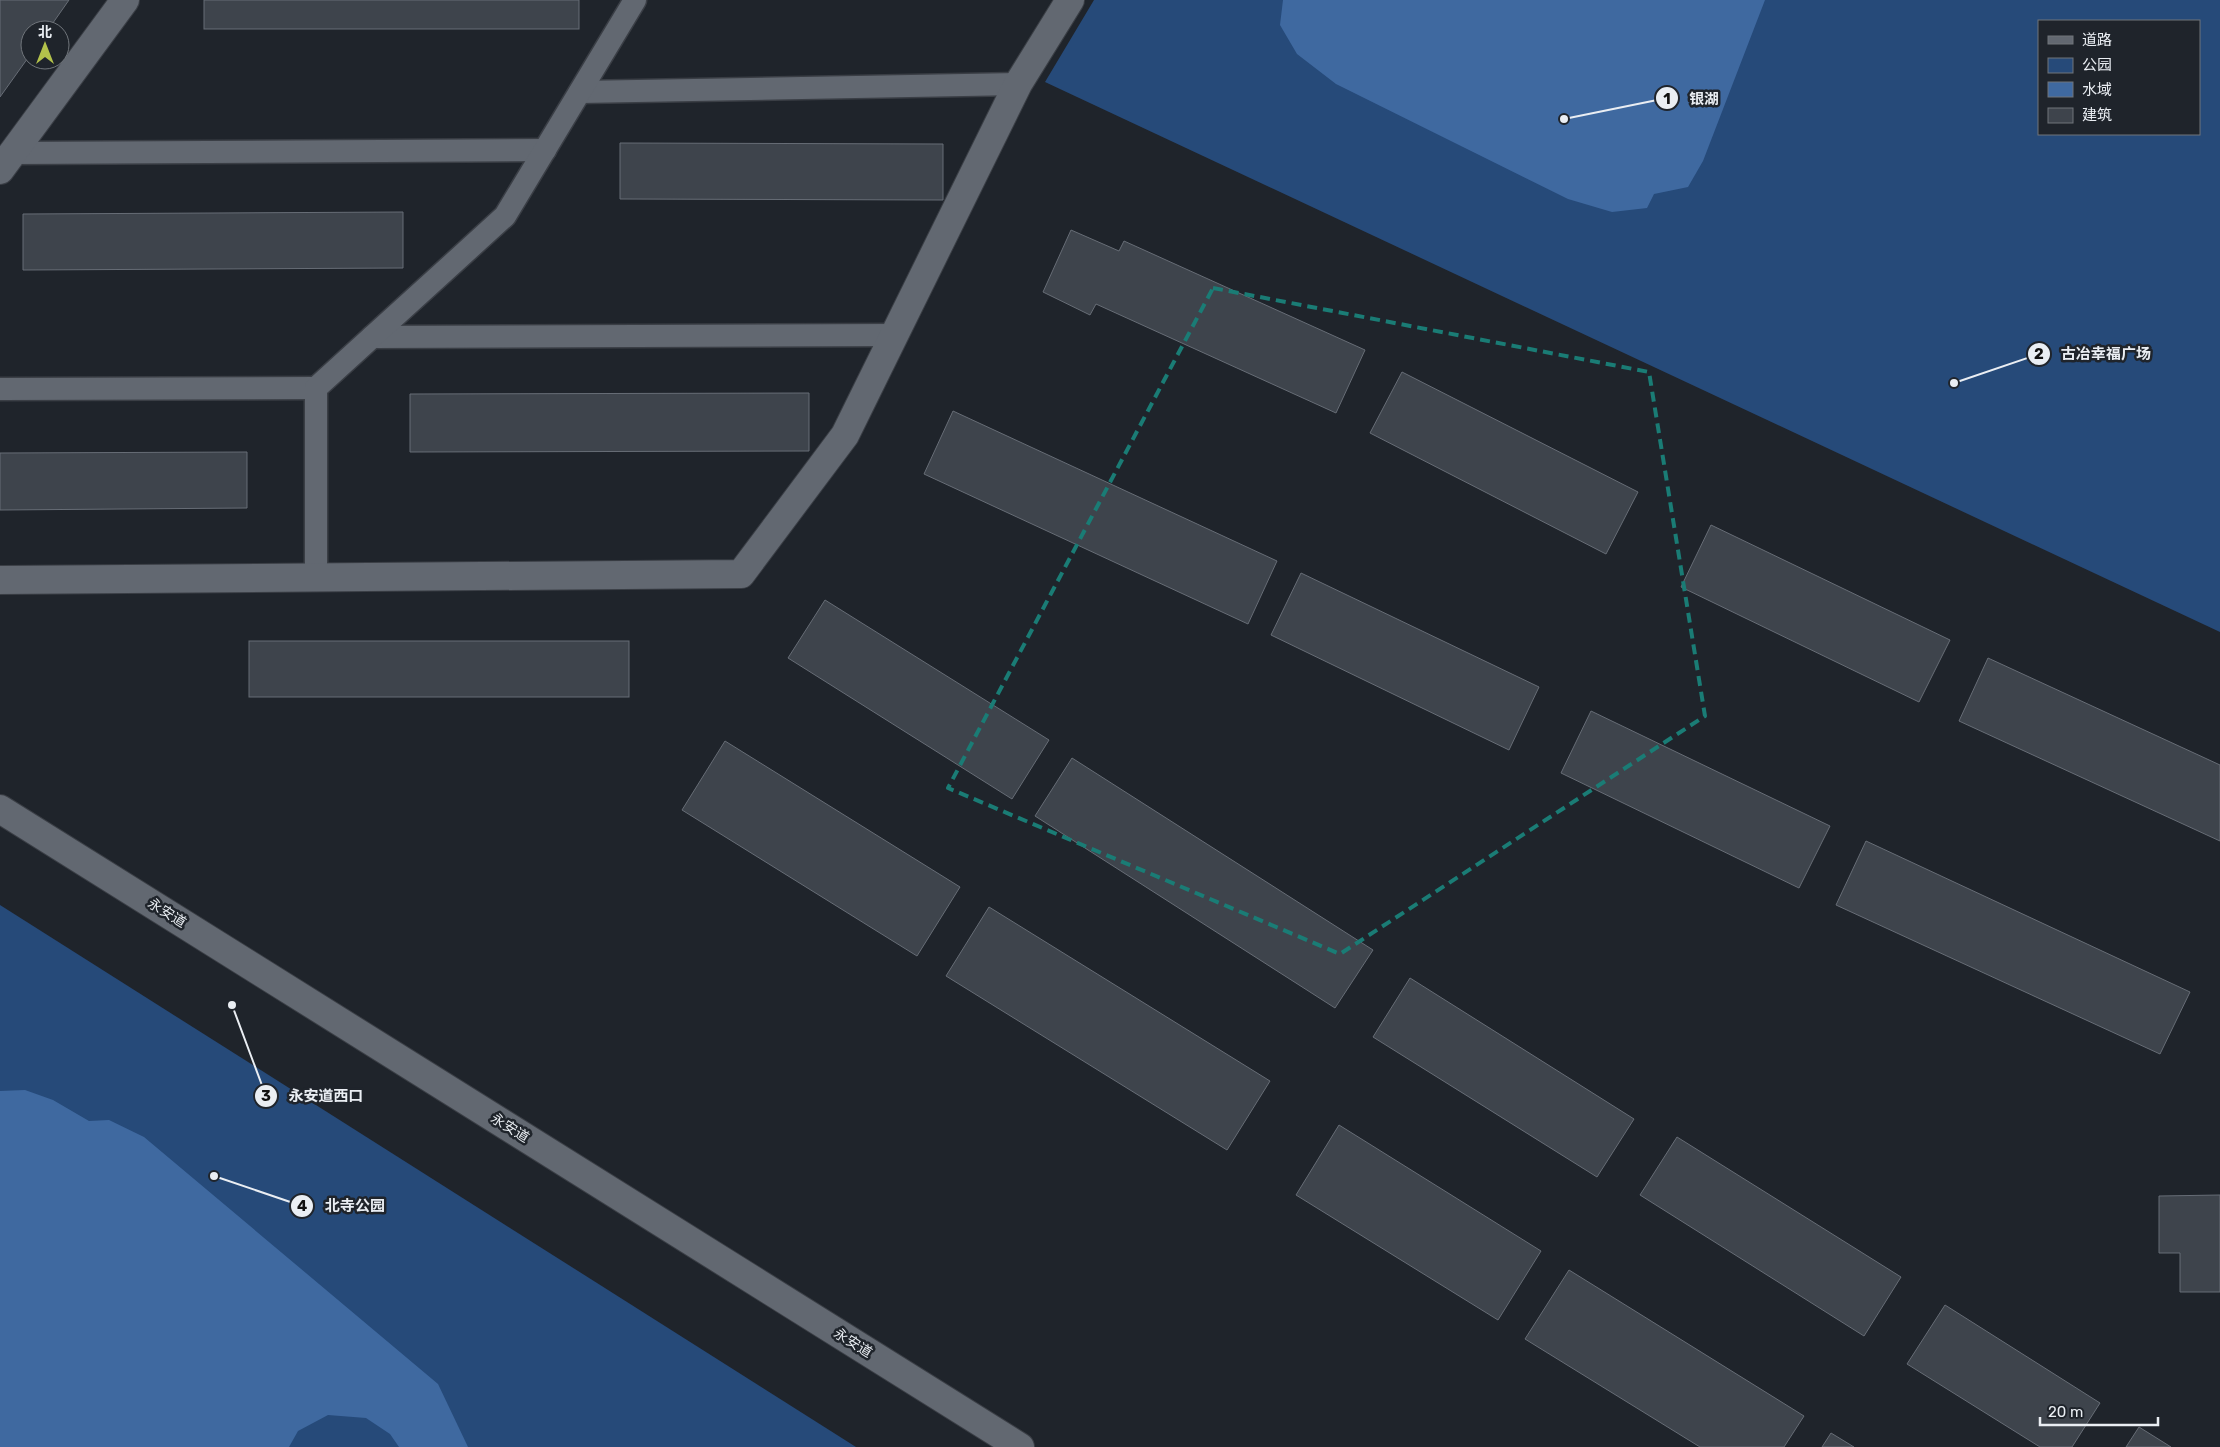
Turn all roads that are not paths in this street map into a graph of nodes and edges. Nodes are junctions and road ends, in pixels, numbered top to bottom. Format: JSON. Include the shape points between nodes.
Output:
{"nodes":[{"id":1,"x":125,"y":0,"type":"edge"},
{"id":2,"x":635,"y":0,"type":"edge"},
{"id":3,"x":1070,"y":0,"type":"edge"},
{"id":4,"x":1018,"y":84,"type":"junction"},
{"id":5,"x":580,"y":92,"type":"junction"},
{"id":6,"x":545,"y":150,"type":"junction"},
{"id":7,"x":6,"y":162,"type":"edge"},
{"id":8,"x":894,"y":335,"type":"junction"},
{"id":9,"x":372,"y":338,"type":"junction"},
{"id":10,"x":316,"y":388,"type":"junction"},
{"id":11,"x":0,"y":389,"type":"edge"},
{"id":12,"x":316,"y":577,"type":"junction"},
{"id":13,"x":0,"y":580,"type":"edge"},
{"id":14,"x":0,"y":809,"type":"edge"},
{"id":15,"x":1020,"y":1447,"type":"edge"}],
"edges":[{"from":1,"to":7,"type":"street"},
{"from":2,"to":5,"type":"lane"},
{"from":3,"to":4,"type":"street"},
{"from":4,"to":5,"type":"lane"},
{"from":4,"to":8,"type":"street"},
{"from":5,"to":6,"type":"lane"},
{"from":6,"to":7,"type":"lane"},
{"from":6,"to":9,"type":"lane","via":[[505,216]]},
{"from":8,"to":9,"type":"lane"},
{"from":8,"to":12,"type":"street","via":[[844,435],[741,574]]},
{"from":9,"to":10,"type":"lane"},
{"from":10,"to":11,"type":"lane"},
{"from":10,"to":12,"type":"lane"},
{"from":12,"to":13,"type":"street"},
{"from":14,"to":15,"type":"street","name":"永安道"}]}
